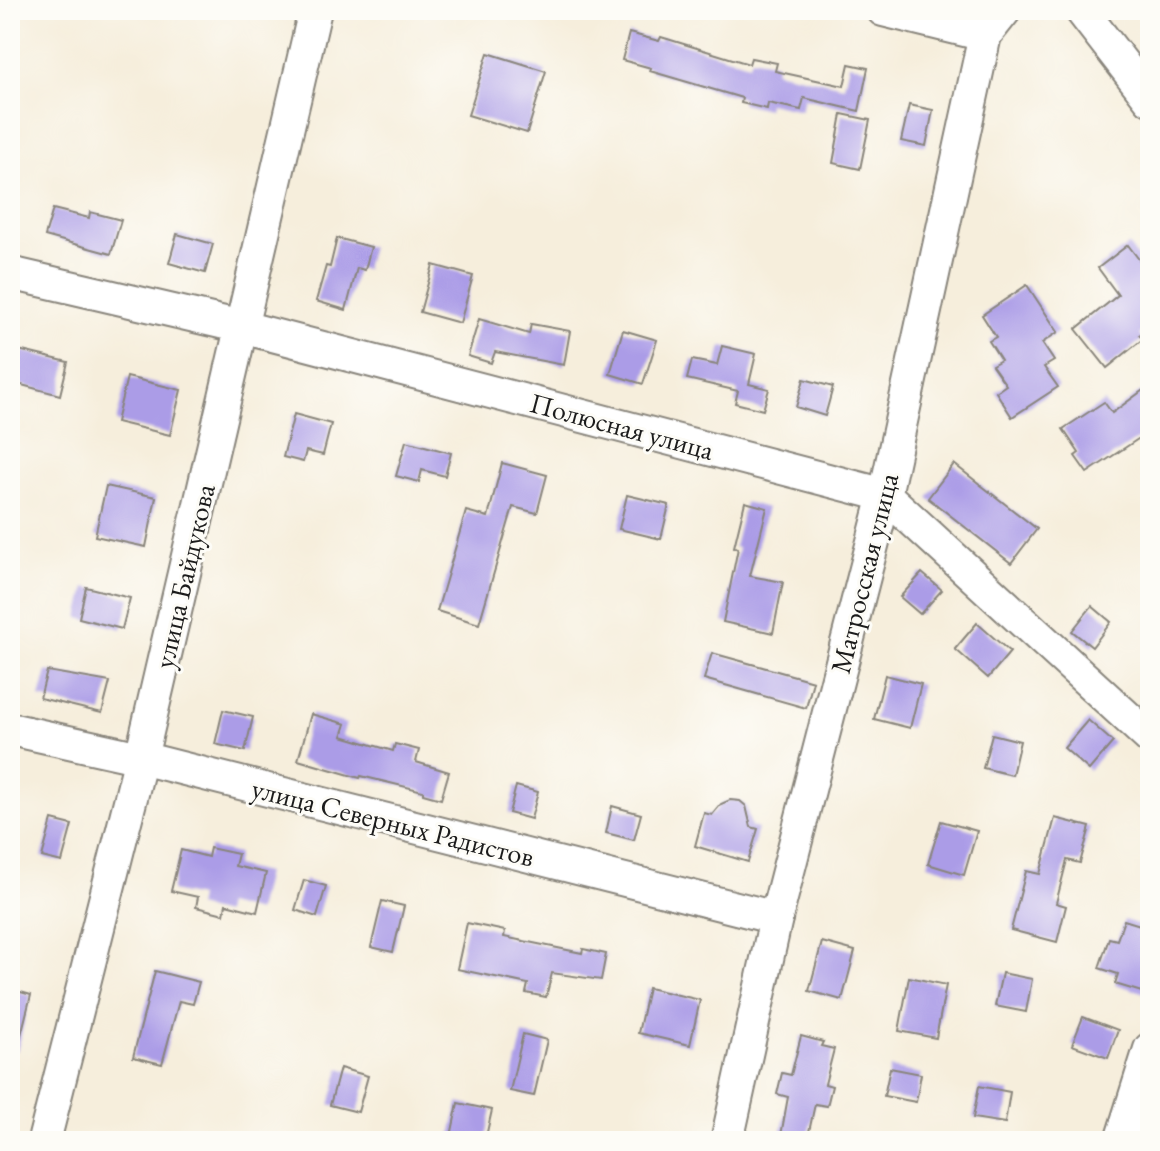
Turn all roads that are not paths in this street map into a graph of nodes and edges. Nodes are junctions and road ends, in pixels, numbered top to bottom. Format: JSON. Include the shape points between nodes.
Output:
{"nodes":[{"id":1,"x":315,"y":10,"type":"edge"},
{"id":2,"x":883,"y":10,"type":"edge"},
{"id":3,"x":1005,"y":10,"type":"edge"},
{"id":4,"x":1081,"y":10,"type":"edge"},
{"id":5,"x":985,"y":35,"type":"junction"},
{"id":6,"x":1150,"y":99,"type":"edge"},
{"id":7,"x":10,"y":273,"type":"edge"},
{"id":8,"x":242,"y":327,"type":"junction"},
{"id":9,"x":885,"y":495,"type":"junction"},
{"id":10,"x":10,"y":729,"type":"edge"},
{"id":11,"x":1150,"y":738,"type":"edge"},
{"id":12,"x":141,"y":758,"type":"junction"},
{"id":13,"x":776,"y":918,"type":"junction"},
{"id":14,"x":1150,"y":1049,"type":"edge"},
{"id":15,"x":44,"y":1141,"type":"edge"},
{"id":16,"x":727,"y":1141,"type":"edge"},
{"id":17,"x":1121,"y":1141,"type":"edge"}],
"edges":[{"from":1,"to":8,"type":"street","name":"улица Байдукова"},
{"from":2,"to":5,"type":"street"},
{"from":3,"to":5,"type":"street","name":"Матросская улица"},
{"from":4,"to":6,"type":"street"},
{"from":5,"to":9,"type":"street","name":"Матросская улица"},
{"from":7,"to":8,"type":"street","name":"Полюсная улица"},
{"from":8,"to":9,"type":"street","name":"Полюсная улица"},
{"from":8,"to":12,"type":"street","name":"улица Байдукова"},
{"from":9,"to":11,"type":"street","name":"Полюсная улица"},
{"from":9,"to":13,"type":"street","name":"Матросская улица"},
{"from":10,"to":12,"type":"street","name":"улица Северных Радистов"},
{"from":12,"to":13,"type":"street","name":"улица Северных Радистов"},
{"from":12,"to":15,"type":"street","name":"улица Байдукова"},
{"from":13,"to":16,"type":"street","name":"Матросская улица"},
{"from":14,"to":17,"type":"street"}]}
